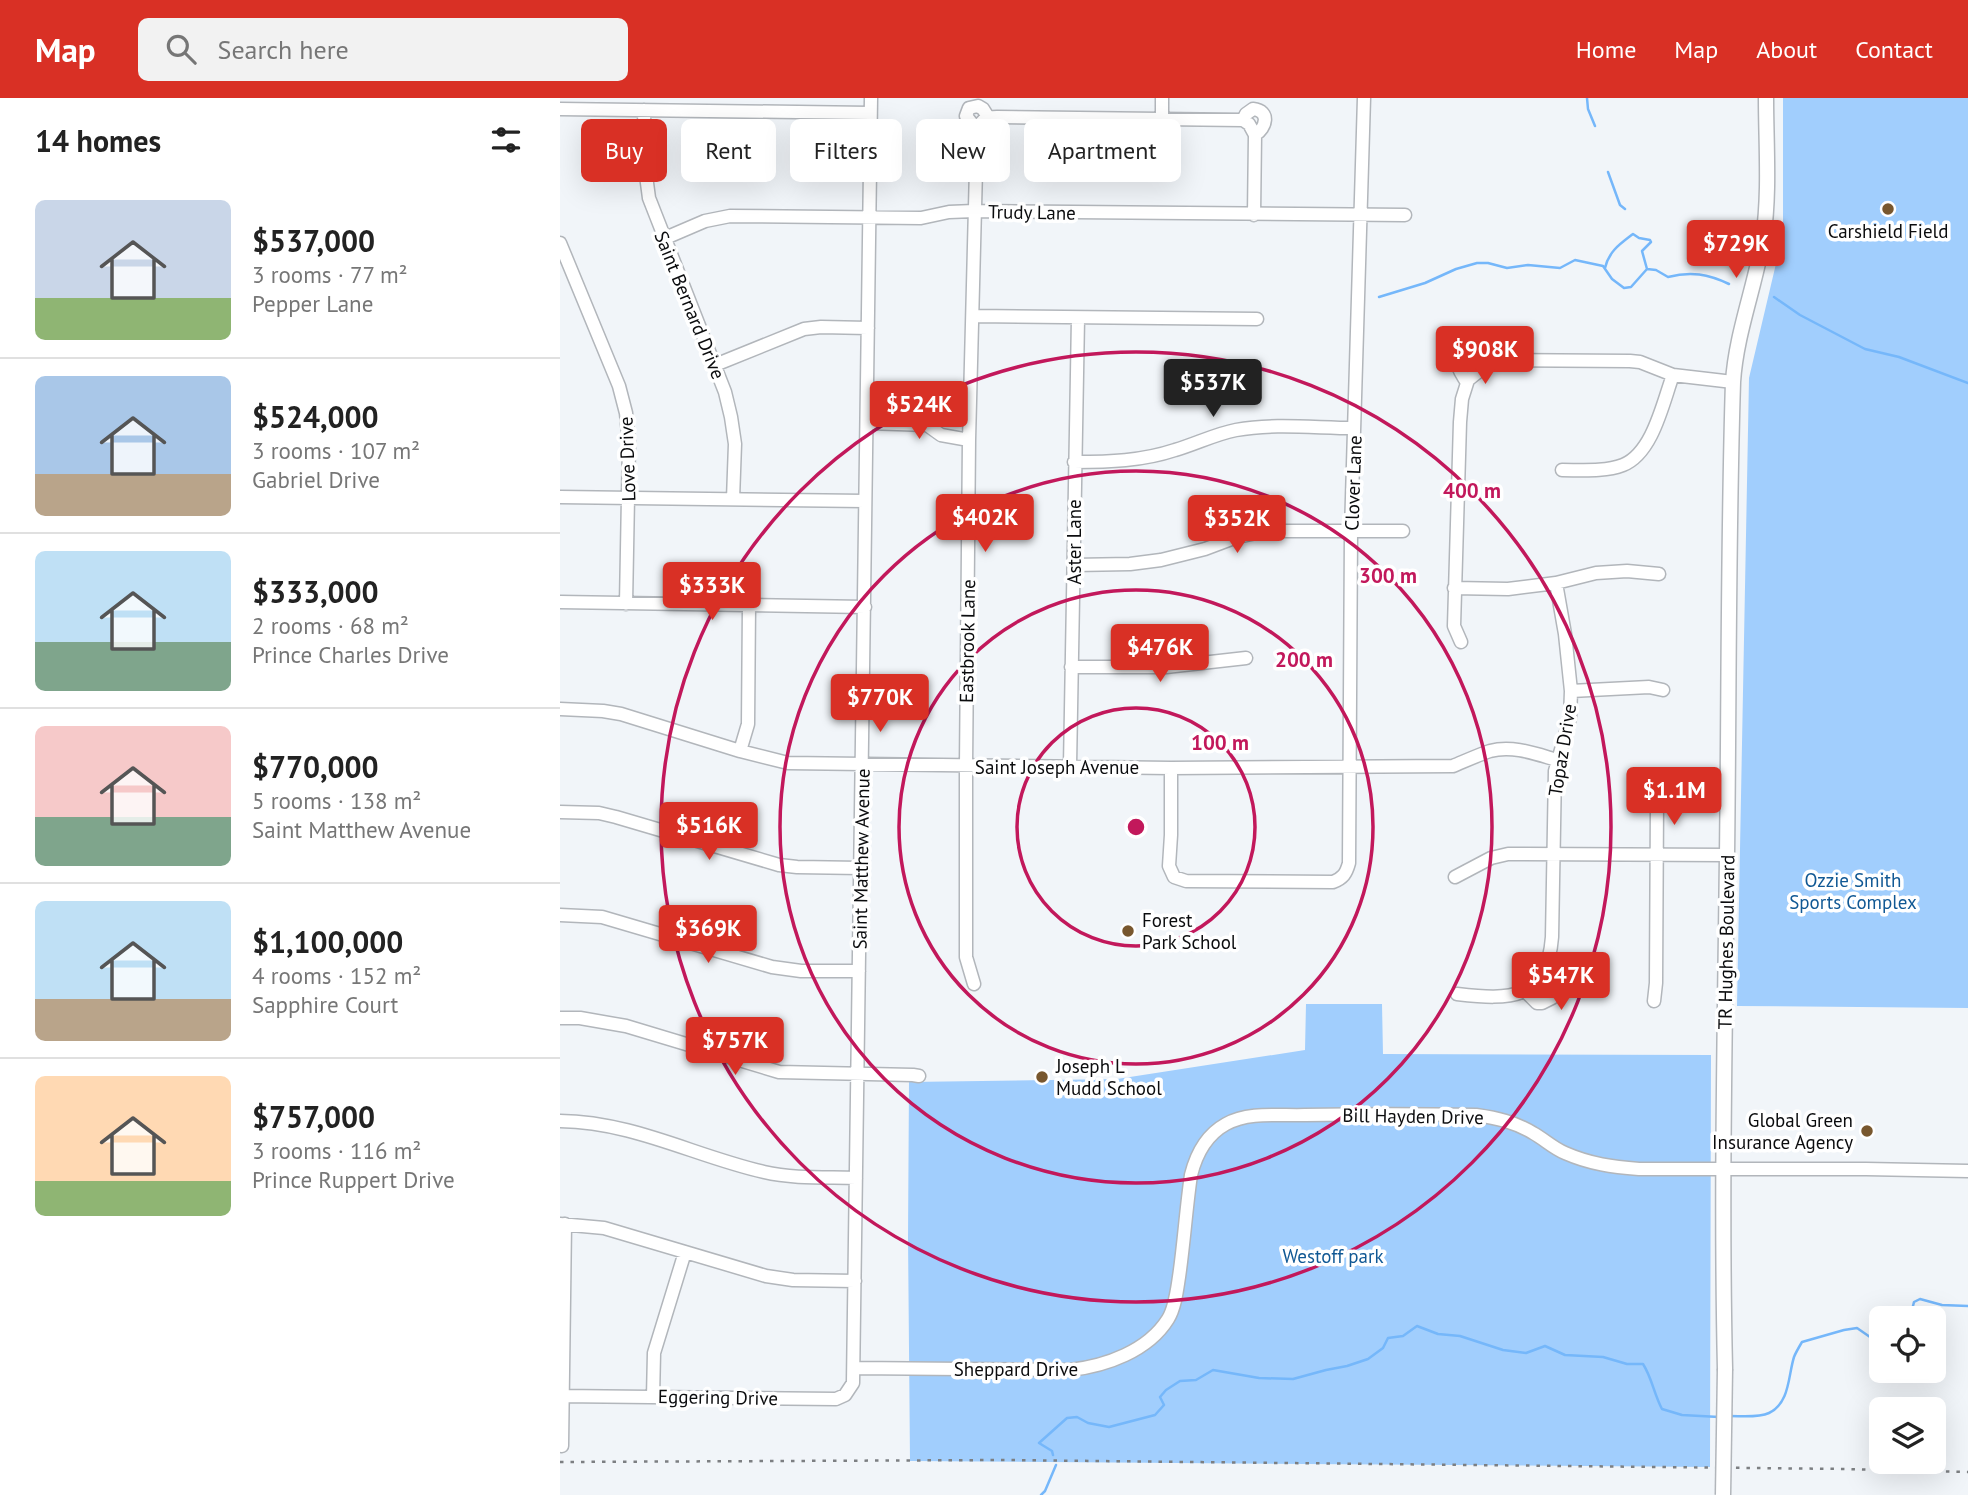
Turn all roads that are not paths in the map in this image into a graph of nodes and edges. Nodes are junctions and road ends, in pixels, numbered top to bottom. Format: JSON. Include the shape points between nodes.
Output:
{"nodes":[{"id":1,"x":871,"y":98,"type":"edge"},
{"id":2,"x":1163,"y":98,"type":"edge"},
{"id":3,"x":1364,"y":98,"type":"edge"},
{"id":4,"x":1766,"y":98,"type":"edge"},
{"id":5,"x":560,"y":109,"type":"edge"},
{"id":6,"x":644,"y":110,"type":"junction"},
{"id":7,"x":870,"y":113,"type":"junction"},
{"id":8,"x":1162,"y":119,"type":"edge"},
{"id":9,"x":1181,"y":121,"type":"edge"},
{"id":10,"x":1024,"y":122,"type":"edge"},
{"id":11,"x":974,"y":211,"type":"junction"},
{"id":12,"x":1254,"y":215,"type":"junction"},
{"id":13,"x":1361,"y":215,"type":"junction"},
{"id":14,"x":1405,"y":215,"type":"dead end"},
{"id":15,"x":870,"y":218,"type":"junction"},
{"id":16,"x":663,"y":239,"type":"junction"},
{"id":17,"x":560,"y":243,"type":"edge"},
{"id":18,"x":974,"y":316,"type":"junction"},
{"id":19,"x":1077,"y":318,"type":"junction"},
{"id":20,"x":1257,"y":319,"type":"dead end"},
{"id":21,"x":868,"y":328,"type":"junction"},
{"id":22,"x":715,"y":365,"type":"junction"},
{"id":23,"x":1482,"y":368,"type":"junction"},
{"id":24,"x":1674,"y":374,"type":"junction"},
{"id":25,"x":1733,"y":382,"type":"junction"},
{"id":26,"x":1467,"y":383,"type":"junction"},
{"id":27,"x":868,"y":423,"type":"junction"},
{"id":28,"x":1354,"y":428,"type":"junction"},
{"id":29,"x":970,"y":440,"type":"junction"},
{"id":30,"x":1074,"y":462,"type":"junction"},
{"id":31,"x":1562,"y":470,"type":"dead end"},
{"id":32,"x":560,"y":497,"type":"edge"},
{"id":33,"x":629,"y":498,"type":"junction"},
{"id":34,"x":733,"y":499,"type":"junction"},
{"id":35,"x":865,"y":501,"type":"junction"},
{"id":36,"x":1351,"y":531,"type":"junction"},
{"id":37,"x":1402,"y":531,"type":"dead end"},
{"id":38,"x":1074,"y":565,"type":"junction"},
{"id":39,"x":1659,"y":574,"type":"dead end"},
{"id":40,"x":1556,"y":583,"type":"junction"},
{"id":41,"x":1454,"y":588,"type":"junction"},
{"id":42,"x":560,"y":602,"type":"edge"},
{"id":43,"x":626,"y":604,"type":"junction"},
{"id":44,"x":749,"y":606,"type":"junction"},
{"id":45,"x":865,"y":607,"type":"junction"},
{"id":46,"x":1461,"y":642,"type":"dead end"},
{"id":47,"x":1246,"y":658,"type":"dead end"},
{"id":48,"x":1071,"y":667,"type":"junction"},
{"id":49,"x":1663,"y":690,"type":"dead end"},
{"id":50,"x":1571,"y":691,"type":"junction"},
{"id":51,"x":560,"y":709,"type":"edge"},
{"id":52,"x":740,"y":751,"type":"junction"},
{"id":53,"x":1557,"y":760,"type":"junction"},
{"id":54,"x":863,"y":765,"type":"junction"},
{"id":55,"x":966,"y":766,"type":"junction"},
{"id":56,"x":1070,"y":766,"type":"junction"},
{"id":57,"x":1171,"y":768,"type":"junction"},
{"id":58,"x":1350,"y":768,"type":"junction"},
{"id":59,"x":1657,"y":800,"type":"dead end"},
{"id":60,"x":560,"y":812,"type":"edge"},
{"id":61,"x":1552,"y":855,"type":"junction"},
{"id":62,"x":1657,"y":855,"type":"junction"},
{"id":63,"x":1727,"y":855,"type":"junction"},
{"id":64,"x":861,"y":868,"type":"junction"},
{"id":65,"x":1455,"y":877,"type":"dead end"},
{"id":66,"x":560,"y":915,"type":"edge"},
{"id":67,"x":859,"y":971,"type":"junction"},
{"id":68,"x":1541,"y":977,"type":"junction"},
{"id":69,"x":974,"y":984,"type":"dead end"},
{"id":70,"x":1525,"y":991,"type":"junction"},
{"id":71,"x":1457,"y":994,"type":"dead end"},
{"id":72,"x":1654,"y":1001,"type":"dead end"},
{"id":73,"x":560,"y":1018,"type":"edge"},
{"id":74,"x":858,"y":1074,"type":"junction"},
{"id":75,"x":919,"y":1076,"type":"dead end"},
{"id":76,"x":560,"y":1121,"type":"edge"},
{"id":77,"x":1194,"y":1160,"type":"joint"},
{"id":78,"x":1723,"y":1168,"type":"junction"},
{"id":79,"x":1968,"y":1171,"type":"edge"},
{"id":80,"x":856,"y":1178,"type":"junction"},
{"id":81,"x":563,"y":1224,"type":"edge"},
{"id":82,"x":685,"y":1252,"type":"junction"},
{"id":83,"x":855,"y":1282,"type":"junction"},
{"id":84,"x":854,"y":1368,"type":"junction"},
{"id":85,"x":561,"y":1396,"type":"edge"},
{"id":86,"x":653,"y":1397,"type":"junction"},
{"id":87,"x":562,"y":1446,"type":"dead end"},
{"id":88,"x":1723,"y":1495,"type":"edge"}],
"edges":[{"from":1,"to":7,"type":"street","name":"Saint Matthew Avenue"},
{"from":2,"to":8,"type":"street"},
{"from":3,"to":13,"type":"street","name":"Clover Lane"},
{"from":4,"to":25,"type":"main road","name":"TR Hughes Boulevard","via":[[1765,225]]},
{"from":5,"to":6,"type":"street"},
{"from":6,"to":7,"type":"street"},
{"from":6,"to":16,"type":"street","name":"Saint Bernard Drive","via":[[649,198]]},
{"from":7,"to":15,"type":"street","name":"Saint Matthew Avenue"},
{"from":9,"to":12,"type":"street","via":[[1249,127]]},
{"from":10,"to":11,"type":"street","name":"Eastbrook Lane","via":[[982,123]]},
{"from":11,"to":12,"type":"street","name":"Trudy Lane"},
{"from":11,"to":15,"type":"street","name":"Trudy Lane"},
{"from":11,"to":18,"type":"street","name":"Eastbrook Lane"},
{"from":12,"to":13,"type":"street","name":"Trudy Lane"},
{"from":13,"to":14,"type":"street","name":"Trudy Lane"},
{"from":13,"to":28,"type":"street","name":"Clover Lane"},
{"from":15,"to":16,"type":"street","name":"Trudy Lane","via":[[730,216],[705,220]]},
{"from":15,"to":21,"type":"street","name":"Saint Matthew Avenue"},
{"from":16,"to":22,"type":"street","name":"Saint Bernard Drive"},
{"from":17,"to":33,"type":"street","name":"Love Drive","via":[[619,386],[629,443]]},
{"from":18,"to":19,"type":"street"},
{"from":18,"to":29,"type":"street","name":"Eastbrook Lane"},
{"from":19,"to":20,"type":"street"},
{"from":19,"to":30,"type":"street","name":"Aster Lane"},
{"from":21,"to":22,"type":"street","via":[[804,329]]},
{"from":21,"to":27,"type":"street","name":"Saint Matthew Avenue"},
{"from":22,"to":34,"type":"street","name":"Saint Bernard Drive","via":[[735,444]]},
{"from":23,"to":24,"type":"street","via":[[1506,360],[1613,360],[1640,362]]},
{"from":23,"to":26,"type":"street"},
{"from":23,"to":26,"type":"street","via":[[1468,353],[1458,357]]},
{"from":24,"to":25,"type":"street"},
{"from":24,"to":31,"type":"street","via":[[1652,433],[1638,456],[1623,465],[1597,470]]},
{"from":25,"to":63,"type":"main road","name":"TR Hughes Boulevard"},
{"from":26,"to":41,"type":"street","via":[[1460,422]]},
{"from":27,"to":29,"type":"street","via":[[927,425],[940,435]]},
{"from":27,"to":35,"type":"street","name":"Saint Matthew Avenue"},
{"from":28,"to":30,"type":"street","via":[[1248,428],[1145,458]]},
{"from":28,"to":36,"type":"street","name":"Clover Lane"},
{"from":29,"to":55,"type":"street","name":"Eastbrook Lane"},
{"from":30,"to":38,"type":"street","name":"Aster Lane"},
{"from":32,"to":33,"type":"street"},
{"from":33,"to":34,"type":"street"},
{"from":33,"to":43,"type":"street","name":"Love Drive"},
{"from":34,"to":35,"type":"street"},
{"from":35,"to":45,"type":"street","name":"Saint Matthew Avenue"},
{"from":36,"to":37,"type":"street"},
{"from":36,"to":38,"type":"street","via":[[1266,531],[1161,560]]},
{"from":36,"to":58,"type":"street","name":"Clover Lane"},
{"from":38,"to":48,"type":"street","name":"Aster Lane"},
{"from":39,"to":40,"type":"street","via":[[1596,573]]},
{"from":40,"to":41,"type":"street","via":[[1508,589]]},
{"from":40,"to":50,"type":"street","name":"Topaz Drive"},
{"from":41,"to":46,"type":"street","via":[[1454,626]]},
{"from":42,"to":43,"type":"street"},
{"from":43,"to":44,"type":"street"},
{"from":44,"to":45,"type":"street"},
{"from":44,"to":52,"type":"street","via":[[748,724]]},
{"from":45,"to":54,"type":"street","name":"Saint Matthew Avenue"},
{"from":47,"to":48,"type":"street","via":[[1166,667]]},
{"from":48,"to":56,"type":"street","name":"Aster Lane"},
{"from":49,"to":50,"type":"street"},
{"from":50,"to":53,"type":"street","name":"Topaz Drive","via":[[1570,718]]},
{"from":51,"to":52,"type":"street","name":"Saint Joseph Avenue","via":[[621,714]]},
{"from":52,"to":54,"type":"street","name":"Saint Joseph Avenue","via":[[788,763]]},
{"from":53,"to":58,"type":"street","name":"Saint Joseph Avenue","via":[[1502,749],[1453,766]]},
{"from":53,"to":61,"type":"street","name":"Topaz Drive"},
{"from":54,"to":55,"type":"street","name":"Saint Joseph Avenue"},
{"from":54,"to":64,"type":"street","name":"Saint Matthew Avenue"},
{"from":55,"to":56,"type":"street","name":"Saint Joseph Avenue"},
{"from":55,"to":69,"type":"street","name":"Eastbrook Lane","via":[[966,957]]},
{"from":56,"to":57,"type":"street","name":"Saint Joseph Avenue"},
{"from":57,"to":58,"type":"street","name":"Saint Joseph Avenue"},
{"from":57,"to":58,"type":"street","name":"Clover Lane","via":[[1169,866],[1174,877],[1186,881],[1333,882],[1342,878],[1349,863]]},
{"from":59,"to":62,"type":"street"},
{"from":60,"to":64,"type":"street","via":[[616,817],[779,864]]},
{"from":61,"to":62,"type":"street"},
{"from":61,"to":65,"type":"street","via":[[1508,854]]},
{"from":61,"to":68,"type":"street","name":"Topaz Drive","via":[[1552,946]]},
{"from":62,"to":63,"type":"street"},
{"from":62,"to":72,"type":"street"},
{"from":63,"to":78,"type":"main road","name":"TR Hughes Boulevard"},
{"from":64,"to":67,"type":"street","name":"Saint Matthew Avenue"},
{"from":66,"to":67,"type":"street","via":[[602,917],[772,967]]},
{"from":67,"to":74,"type":"street","name":"Saint Matthew Avenue"},
{"from":68,"to":70,"type":"street"},
{"from":68,"to":70,"type":"street","name":"Topaz Drive","via":[[1549,982],[1552,998],[1537,1003]]},
{"from":70,"to":71,"type":"street","name":"Topaz Drive","via":[[1505,997]]},
{"from":73,"to":74,"type":"street","via":[[626,1026],[779,1072]]},
{"from":74,"to":75,"type":"street"},
{"from":74,"to":80,"type":"street","name":"Saint Matthew Avenue"},
{"from":76,"to":80,"type":"street","via":[[615,1127],[763,1172]]},
{"from":77,"to":78,"type":"street","name":"Bill Hayden Drive","via":[[1216,1131],[1238,1118],[1465,1115],[1514,1123],[1562,1152],[1610,1167]]},
{"from":77,"to":84,"type":"street","name":"Sheppard Drive","via":[[1169,1318],[1133,1350],[1103,1364],[1070,1370]]},
{"from":78,"to":79,"type":"street","name":"Bill Hayden Drive"},
{"from":78,"to":88,"type":"main road","name":"TR Hughes Boulevard","bridge":true},
{"from":80,"to":83,"type":"street","name":"Saint Matthew Avenue"},
{"from":81,"to":82,"type":"street","via":[[604,1228]]},
{"from":81,"to":85,"type":"street"},
{"from":82,"to":83,"type":"street","via":[[766,1276]]},
{"from":82,"to":86,"type":"street","via":[[654,1353]]},
{"from":83,"to":84,"type":"street","name":"Saint Matthew Avenue"},
{"from":84,"to":86,"type":"street","name":"Eggering Drive","via":[[850,1390],[836,1399]]},
{"from":85,"to":86,"type":"street","name":"Eggering Drive"},
{"from":85,"to":87,"type":"street"}]}
